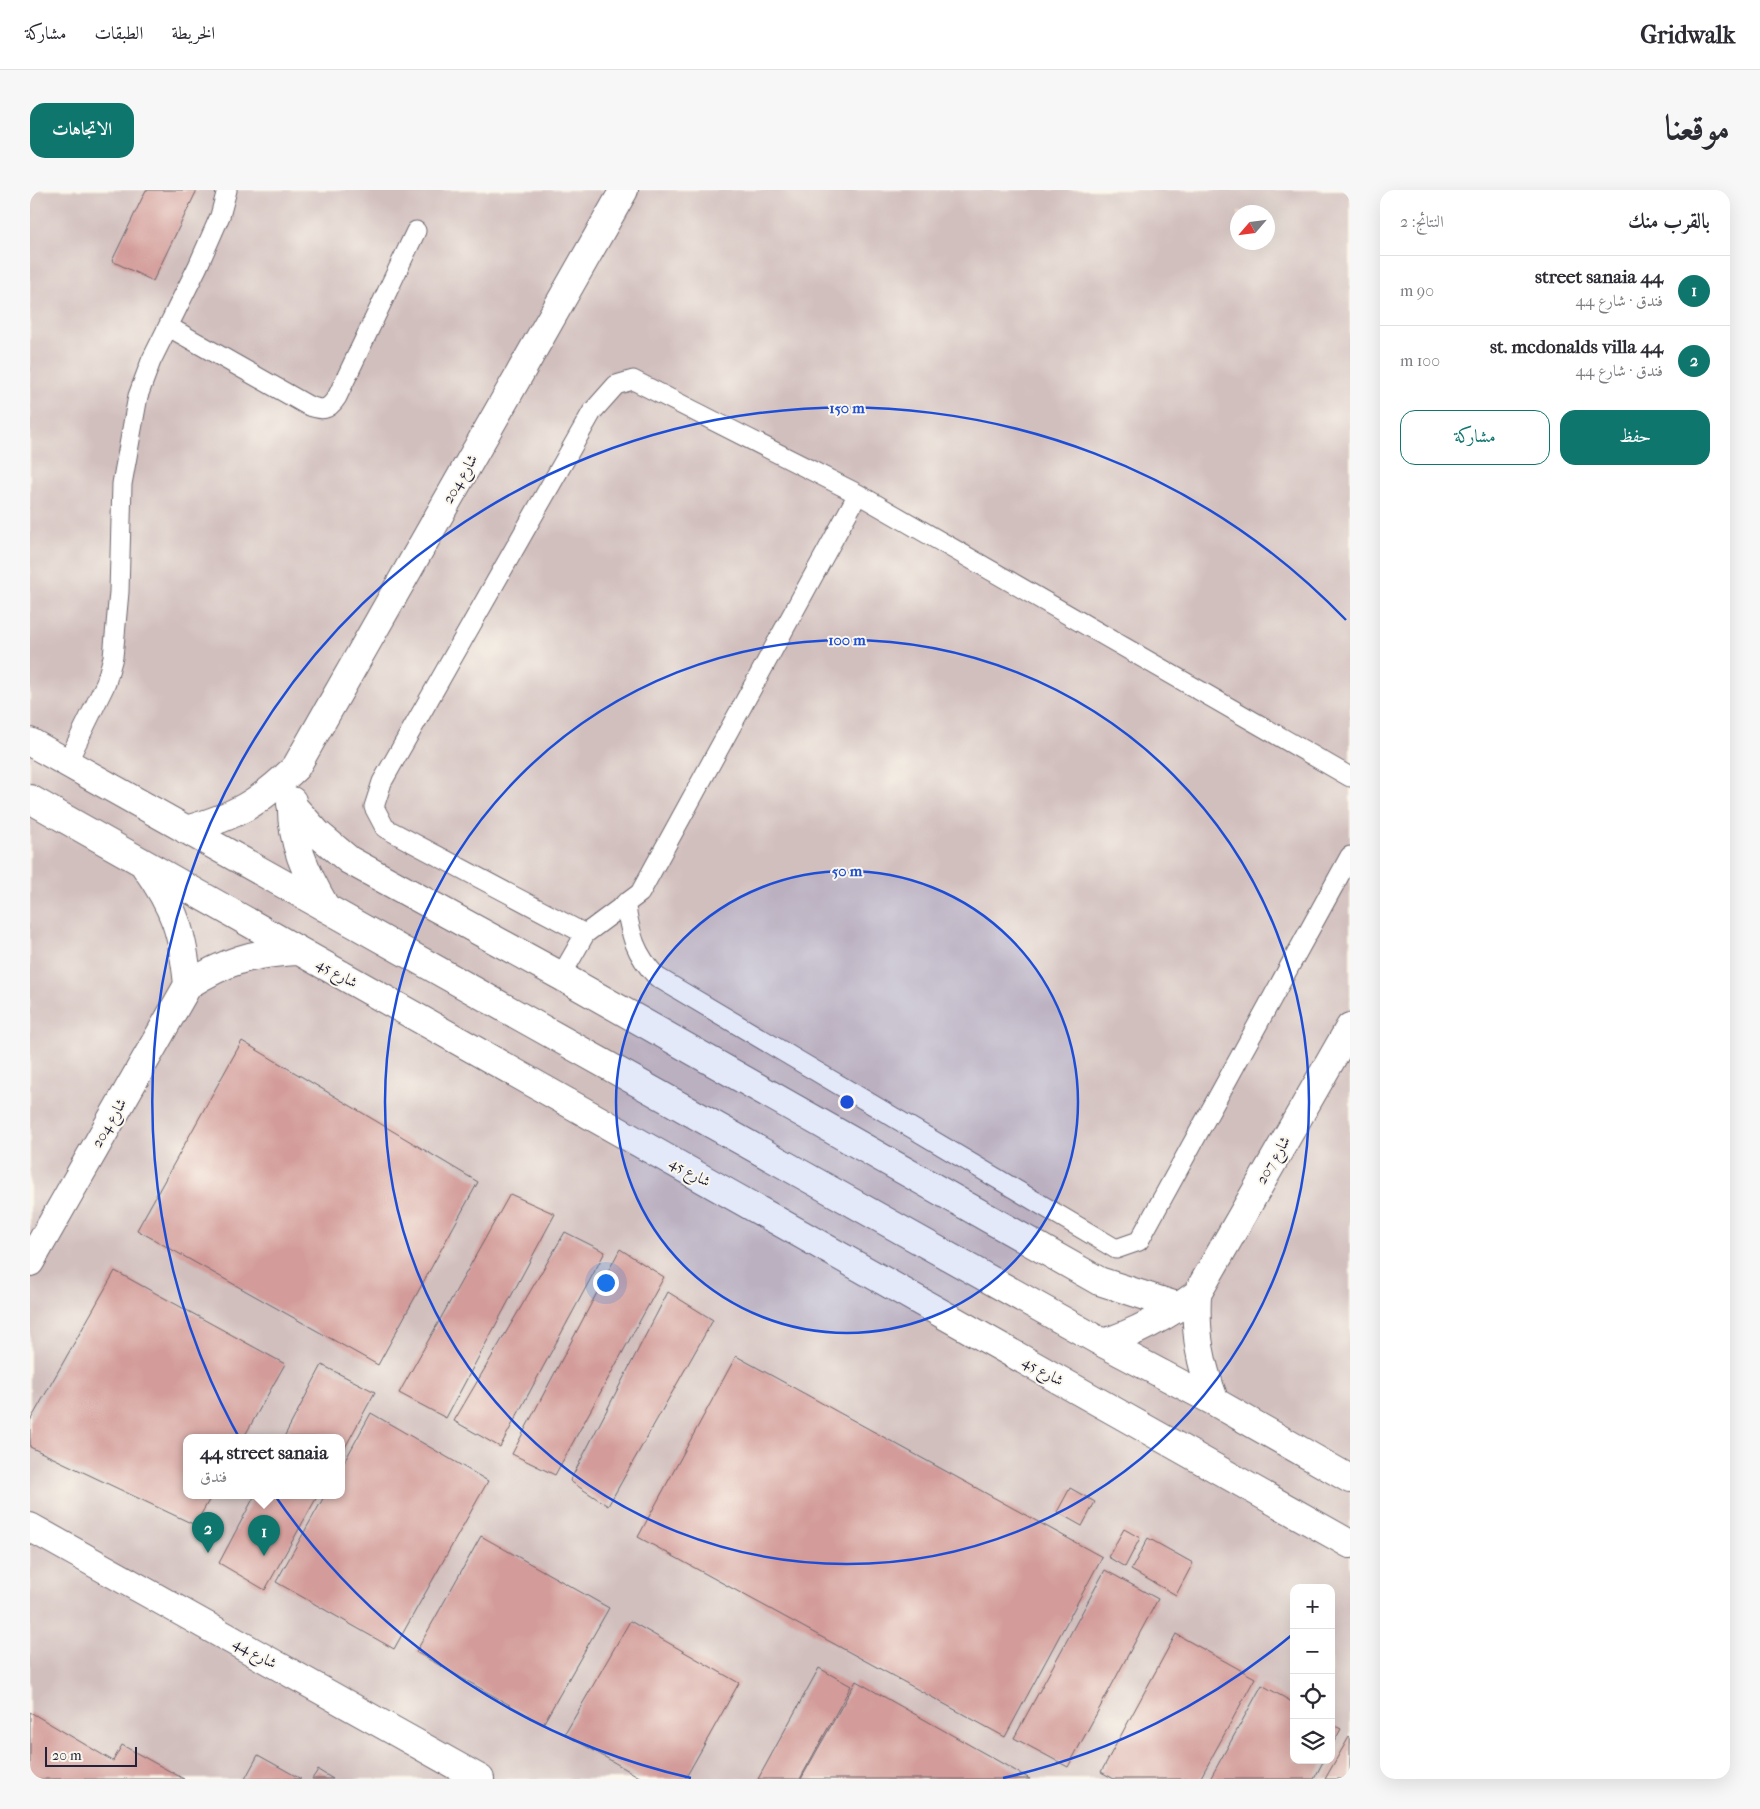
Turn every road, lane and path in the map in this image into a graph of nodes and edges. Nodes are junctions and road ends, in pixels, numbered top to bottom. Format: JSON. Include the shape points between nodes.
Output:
{"nodes":[{"id":1,"x":226,"y":190,"type":"edge"},
{"id":2,"x":624,"y":190,"type":"edge"},
{"id":3,"x":416,"y":231,"type":"dead end"},
{"id":4,"x":169,"y":327,"type":"junction"},
{"id":5,"x":858,"y":494,"type":"junction"},
{"id":6,"x":30,"y":742,"type":"edge"},
{"id":7,"x":67,"y":762,"type":"junction"},
{"id":8,"x":296,"y":767,"type":"junction"},
{"id":9,"x":1350,"y":777,"type":"edge"},
{"id":10,"x":30,"y":799,"type":"edge"},
{"id":11,"x":292,"y":804,"type":"junction"},
{"id":12,"x":186,"y":830,"type":"junction"},
{"id":13,"x":1350,"y":856,"type":"edge"},
{"id":14,"x":143,"y":862,"type":"junction"},
{"id":15,"x":625,"y":904,"type":"junction"},
{"id":16,"x":326,"y":908,"type":"junction"},
{"id":17,"x":585,"y":934,"type":"junction"},
{"id":18,"x":297,"y":951,"type":"junction"},
{"id":19,"x":561,"y":976,"type":"junction"},
{"id":20,"x":188,"y":985,"type":"junction"},
{"id":21,"x":1350,"y":1027,"type":"edge"},
{"id":22,"x":30,"y":1262,"type":"edge"},
{"id":23,"x":1188,"y":1301,"type":"junction"},
{"id":24,"x":1103,"y":1343,"type":"junction"},
{"id":25,"x":1215,"y":1402,"type":"junction"},
{"id":26,"x":1350,"y":1479,"type":"edge"},
{"id":27,"x":30,"y":1527,"type":"edge"},
{"id":28,"x":1350,"y":1544,"type":"edge"},
{"id":29,"x":480,"y":1779,"type":"edge"}],
"edges":[{"from":1,"to":4,"type":"lane","via":[[220,216]]},
{"from":2,"to":8,"type":"street","name":"شارع 204"},
{"from":3,"to":4,"type":"lane","via":[[337,397],[326,409],[307,405]]},
{"from":4,"to":7,"type":"lane","via":[[138,396],[130,435],[122,484],[120,592],[113,657],[106,682]]},
{"from":5,"to":9,"type":"lane"},
{"from":5,"to":15,"type":"lane","via":[[640,893]]},
{"from":5,"to":17,"type":"lane","via":[[633,380],[616,385],[592,412],[382,782],[374,807],[385,828]]},
{"from":6,"to":7,"type":"street"},
{"from":7,"to":12,"type":"street"},
{"from":8,"to":11,"type":"street","name":"شارع 204"},
{"from":8,"to":12,"type":"street","name":"شارع 204","via":[[246,808]]},
{"from":10,"to":14,"type":"street","name":"شارع 45"},
{"from":11,"to":16,"type":"street","name":"شارع 204","via":[[298,850],[307,876]]},
{"from":11,"to":19,"type":"street","via":[[318,834],[349,860]]},
{"from":12,"to":16,"type":"street"},
{"from":13,"to":15,"type":"lane","via":[[1140,1241],[1116,1249],[657,977],[644,963],[635,945]]},
{"from":14,"to":18,"type":"street","name":"شارع 45"},
{"from":14,"to":20,"type":"street","via":[[162,890],[176,920],[185,952]]},
{"from":15,"to":17,"type":"lane"},
{"from":16,"to":24,"type":"street"},
{"from":17,"to":19,"type":"lane"},
{"from":18,"to":20,"type":"street","name":"شارع 204","via":[[268,952],[240,958],[212,969]]},
{"from":18,"to":28,"type":"street","name":"شارع 45"},
{"from":19,"to":23,"type":"street","via":[[1099,1281]]},
{"from":20,"to":22,"type":"street","name":"شارع 204"},
{"from":21,"to":23,"type":"street","name":"شارع 207"},
{"from":23,"to":24,"type":"street","via":[[1142,1328]]},
{"from":23,"to":25,"type":"street","name":"شارع 207","via":[[1203,1368]]},
{"from":24,"to":25,"type":"street"},
{"from":25,"to":26,"type":"street"},
{"from":27,"to":29,"type":"street","name":"شارع 44"}]}
